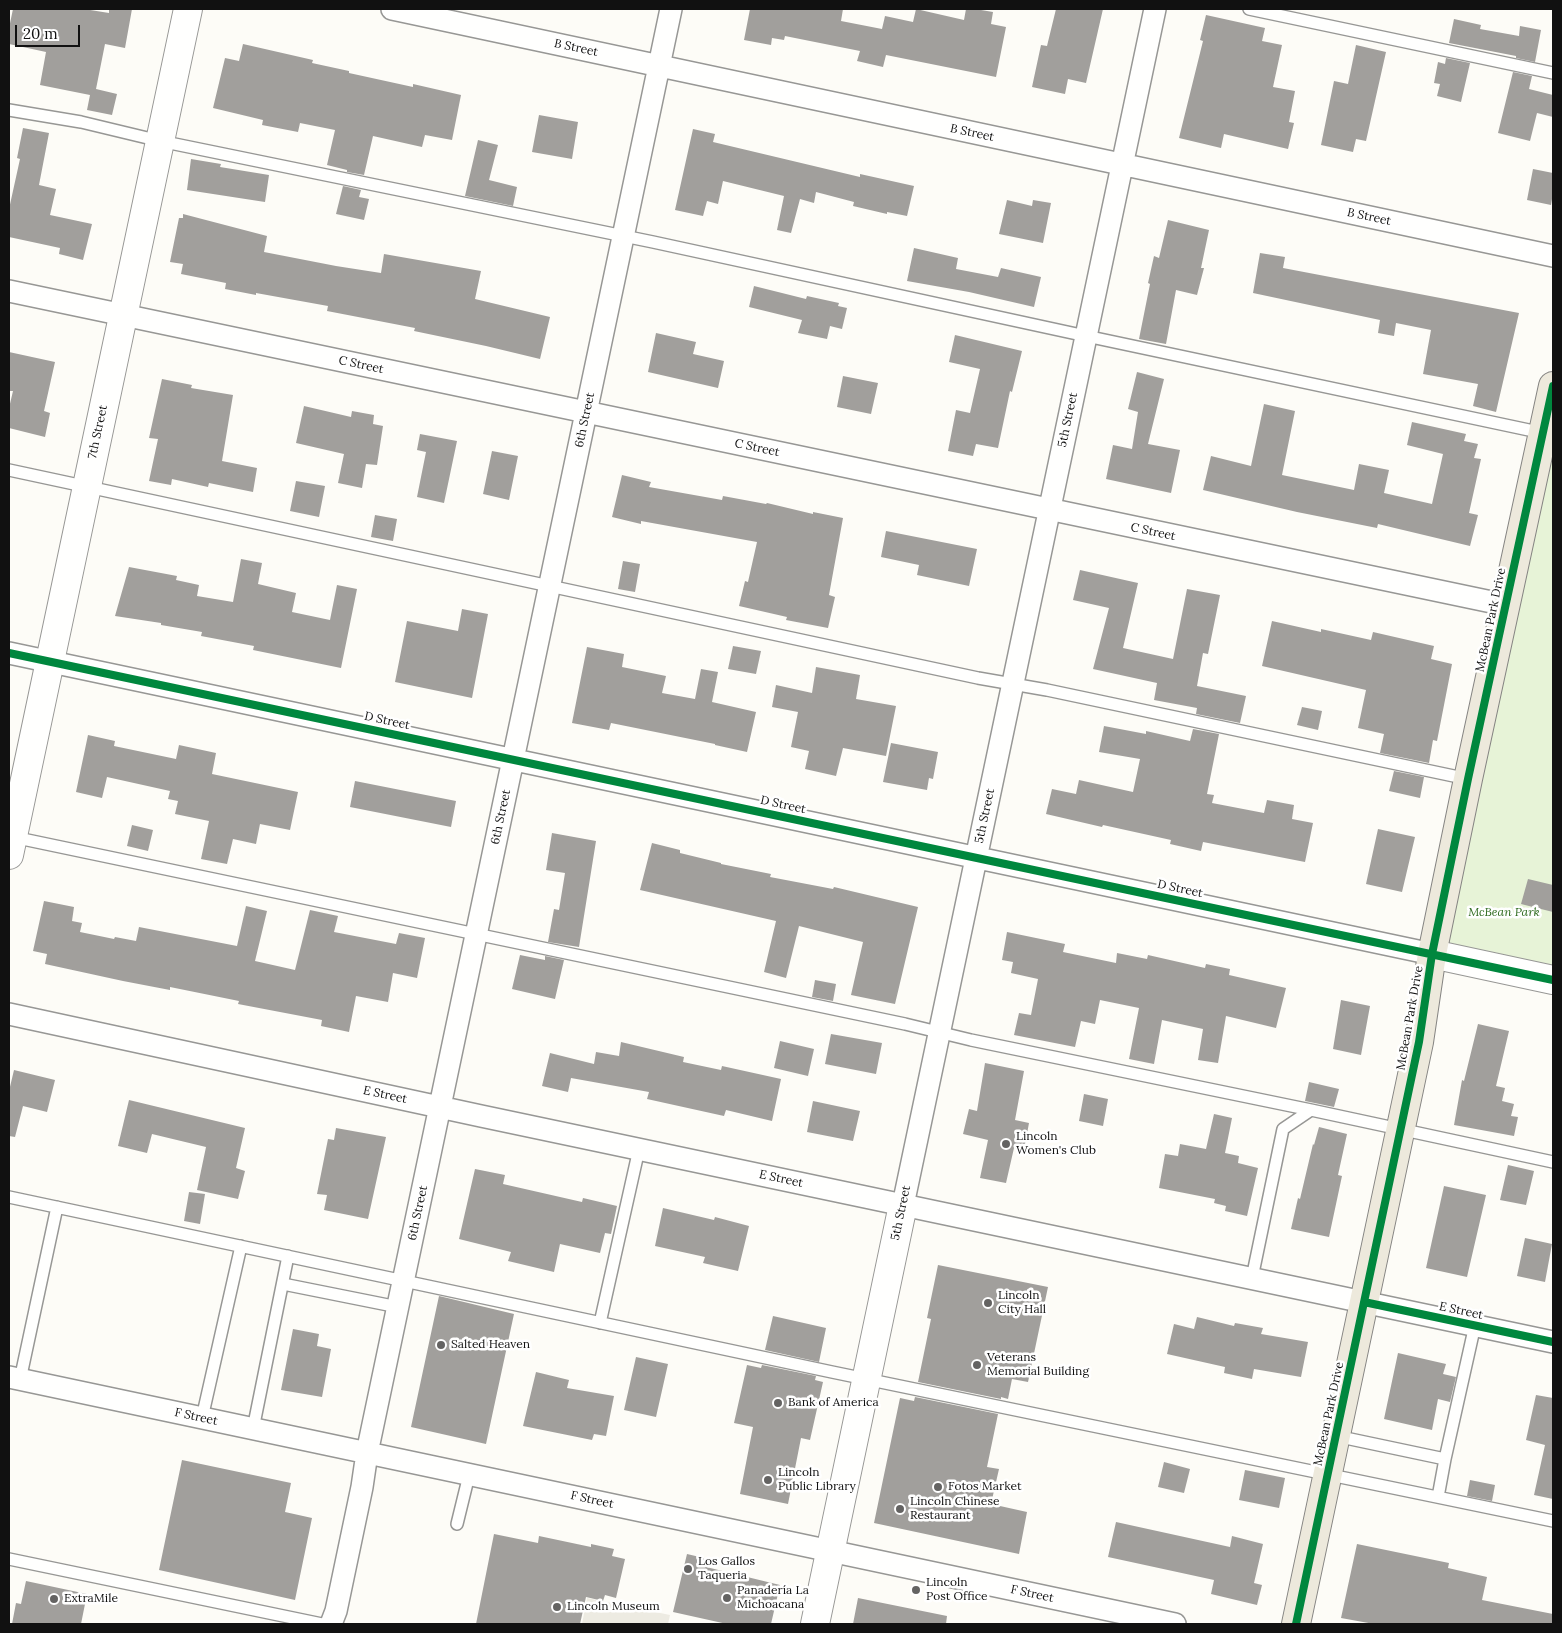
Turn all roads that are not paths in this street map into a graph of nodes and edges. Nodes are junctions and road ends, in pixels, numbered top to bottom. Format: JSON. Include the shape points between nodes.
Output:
{"nodes":[{"id":1,"x":188,"y":9,"type":"edge"},
{"id":2,"x":392,"y":9,"type":"edge"},
{"id":3,"x":671,"y":9,"type":"edge"},
{"id":4,"x":1155,"y":9,"type":"edge"},
{"id":5,"x":1249,"y":9,"type":"edge"},
{"id":6,"x":659,"y":66,"type":"junction"},
{"id":7,"x":1553,"y":73,"type":"edge"},
{"id":8,"x":9,"y":110,"type":"edge"},
{"id":9,"x":160,"y":141,"type":"junction"},
{"id":10,"x":1122,"y":164,"type":"junction"},
{"id":11,"x":623,"y":236,"type":"junction"},
{"id":12,"x":1553,"y":256,"type":"edge"},
{"id":13,"x":9,"y":290,"type":"edge"},
{"id":14,"x":123,"y":315,"type":"junction"},
{"id":15,"x":1086,"y":336,"type":"junction"},
{"id":16,"x":1553,"y":386,"type":"edge"},
{"id":17,"x":586,"y":412,"type":"junction"},
{"id":18,"x":1543,"y":433,"type":"junction"},
{"id":19,"x":9,"y":470,"type":"edge"},
{"id":20,"x":87,"y":486,"type":"junction"},
{"id":21,"x":1049,"y":510,"type":"junction"},
{"id":22,"x":549,"y":587,"type":"junction"},
{"id":23,"x":1506,"y":605,"type":"junction"},
{"id":24,"x":9,"y":653,"type":"edge"},
{"id":25,"x":50,"y":662,"type":"junction"},
{"id":26,"x":1013,"y":684,"type":"junction"},
{"id":27,"x":513,"y":760,"type":"junction"},
{"id":28,"x":1468,"y":779,"type":"junction"},
{"id":29,"x":11,"y":846,"type":"edge"},
{"id":30,"x":976,"y":857,"type":"junction"},
{"id":31,"x":476,"y":934,"type":"junction"},
{"id":32,"x":1432,"y":954,"type":"junction"},
{"id":33,"x":1553,"y":980,"type":"edge"},
{"id":34,"x":9,"y":1014,"type":"edge"},
{"id":35,"x":939,"y":1033,"type":"junction"},
{"id":36,"x":440,"y":1107,"type":"junction"},
{"id":37,"x":1311,"y":1110,"type":"junction"},
{"id":38,"x":1401,"y":1130,"type":"junction"},
{"id":39,"x":638,"y":1149,"type":"junction"},
{"id":40,"x":1553,"y":1162,"type":"edge"},
{"id":41,"x":9,"y":1197,"type":"edge"},
{"id":42,"x":903,"y":1205,"type":"junction"},
{"id":43,"x":57,"y":1207,"type":"junction"},
{"id":44,"x":241,"y":1246,"type":"junction"},
{"id":45,"x":288,"y":1256,"type":"junction"},
{"id":46,"x":1252,"y":1278,"type":"junction"},
{"id":47,"x":404,"y":1281,"type":"junction"},
{"id":48,"x":283,"y":1284,"type":"junction"},
{"id":49,"x":1364,"y":1302,"type":"junction"},
{"id":50,"x":398,"y":1307,"type":"junction"},
{"id":51,"x":600,"y":1322,"type":"junction"},
{"id":52,"x":1475,"y":1326,"type":"junction"},
{"id":53,"x":1553,"y":1342,"type":"edge"},
{"id":54,"x":14,"y":1378,"type":"edge"},
{"id":55,"x":866,"y":1379,"type":"junction"},
{"id":56,"x":202,"y":1418,"type":"junction"},
{"id":57,"x":253,"y":1429,"type":"junction"},
{"id":58,"x":1336,"y":1436,"type":"junction"},
{"id":59,"x":367,"y":1453,"type":"junction"},
{"id":60,"x":1445,"y":1460,"type":"junction"},
{"id":61,"x":469,"y":1474,"type":"junction"},
{"id":62,"x":1328,"y":1474,"type":"junction"},
{"id":63,"x":1438,"y":1497,"type":"junction"},
{"id":64,"x":1553,"y":1521,"type":"edge"},
{"id":65,"x":457,"y":1524,"type":"dead end"},
{"id":66,"x":830,"y":1551,"type":"junction"},
{"id":67,"x":9,"y":1559,"type":"edge"},
{"id":68,"x":322,"y":1624,"type":"edge"},
{"id":69,"x":331,"y":1624,"type":"edge"},
{"id":70,"x":815,"y":1624,"type":"edge"},
{"id":71,"x":1175,"y":1624,"type":"edge"},
{"id":72,"x":1296,"y":1624,"type":"edge"}],
"edges":[{"from":1,"to":9,"type":"street","name":"7th Street"},
{"from":2,"to":6,"type":"street","name":"B Street"},
{"from":3,"to":6,"type":"street","name":"6th Street"},
{"from":4,"to":10,"type":"street","name":"5th Street"},
{"from":5,"to":7,"type":"lane"},
{"from":6,"to":10,"type":"street","name":"B Street"},
{"from":6,"to":11,"type":"street","name":"6th Street"},
{"from":8,"to":9,"type":"lane","via":[[81,122]]},
{"from":9,"to":11,"type":"lane"},
{"from":9,"to":14,"type":"street","name":"7th Street"},
{"from":10,"to":12,"type":"street","name":"B Street"},
{"from":10,"to":15,"type":"street","name":"5th Street"},
{"from":11,"to":15,"type":"lane"},
{"from":11,"to":17,"type":"street","name":"6th Street"},
{"from":13,"to":14,"type":"street","name":"C Street"},
{"from":14,"to":17,"type":"street","name":"C Street"},
{"from":14,"to":20,"type":"street","name":"7th Street"},
{"from":15,"to":18,"type":"lane"},
{"from":15,"to":21,"type":"street","name":"5th Street"},
{"from":16,"to":18,"type":"main road","name":"McBean Park Drive"},
{"from":17,"to":21,"type":"street","name":"C Street"},
{"from":17,"to":22,"type":"street","name":"6th Street"},
{"from":18,"to":23,"type":"main road","name":"McBean Park Drive"},
{"from":19,"to":20,"type":"lane"},
{"from":20,"to":22,"type":"lane"},
{"from":20,"to":25,"type":"street","name":"7th Street"},
{"from":21,"to":23,"type":"street","name":"C Street"},
{"from":21,"to":26,"type":"street","name":"5th Street"},
{"from":22,"to":26,"type":"lane"},
{"from":22,"to":27,"type":"street","name":"6th Street"},
{"from":23,"to":28,"type":"main road","name":"McBean Park Drive"},
{"from":24,"to":25,"type":"street","name":"D Street"},
{"from":25,"to":27,"type":"street","name":"D Street"},
{"from":25,"to":29,"type":"street","name":"7th Street"},
{"from":26,"to":28,"type":"lane"},
{"from":26,"to":30,"type":"street","name":"5th Street"},
{"from":27,"to":30,"type":"street","name":"D Street"},
{"from":27,"to":31,"type":"street","name":"6th Street"},
{"from":28,"to":32,"type":"main road","name":"McBean Park Drive"},
{"from":29,"to":31,"type":"lane"},
{"from":30,"to":32,"type":"street","name":"D Street"},
{"from":30,"to":35,"type":"street","name":"5th Street"},
{"from":31,"to":35,"type":"lane"},
{"from":31,"to":36,"type":"street","name":"6th Street"},
{"from":32,"to":33,"type":"street","name":"D Street"},
{"from":32,"to":38,"type":"main road","name":"McBean Park Drive"},
{"from":34,"to":36,"type":"street","name":"E Street"},
{"from":35,"to":37,"type":"lane"},
{"from":35,"to":42,"type":"street","name":"5th Street"},
{"from":36,"to":39,"type":"street","name":"E Street"},
{"from":36,"to":47,"type":"street","name":"6th Street"},
{"from":37,"to":38,"type":"lane"},
{"from":37,"to":46,"type":"lane","via":[[1283,1129]]},
{"from":38,"to":40,"type":"lane"},
{"from":38,"to":49,"type":"main road","name":"McBean Park Drive"},
{"from":39,"to":42,"type":"street","name":"E Street"},
{"from":39,"to":51,"type":"lane"},
{"from":41,"to":43,"type":"lane"},
{"from":42,"to":46,"type":"street","name":"E Street"},
{"from":42,"to":55,"type":"street","name":"5th Street"},
{"from":43,"to":44,"type":"lane"},
{"from":43,"to":54,"type":"lane"},
{"from":44,"to":45,"type":"lane"},
{"from":44,"to":56,"type":"lane"},
{"from":45,"to":47,"type":"lane"},
{"from":45,"to":48,"type":"lane"},
{"from":46,"to":49,"type":"street","name":"E Street"},
{"from":47,"to":50,"type":"street","name":"6th Street"},
{"from":47,"to":51,"type":"lane"},
{"from":48,"to":50,"type":"lane"},
{"from":48,"to":57,"type":"lane"},
{"from":49,"to":52,"type":"street","name":"E Street"},
{"from":49,"to":58,"type":"main road","name":"McBean Park Drive"},
{"from":50,"to":59,"type":"street","name":"6th Street"},
{"from":51,"to":55,"type":"lane"},
{"from":52,"to":53,"type":"street","name":"E Street"},
{"from":52,"to":60,"type":"lane"},
{"from":54,"to":56,"type":"street","name":"F Street"},
{"from":55,"to":62,"type":"lane"},
{"from":55,"to":66,"type":"street","name":"5th Street"},
{"from":56,"to":57,"type":"street","name":"F Street"},
{"from":57,"to":59,"type":"street","name":"F Street"},
{"from":58,"to":60,"type":"lane"},
{"from":58,"to":62,"type":"main road","name":"McBean Park Drive"},
{"from":59,"to":61,"type":"street","name":"F Street"},
{"from":59,"to":69,"type":"street","name":"6th Street"},
{"from":60,"to":63,"type":"lane"},
{"from":61,"to":65,"type":"lane"},
{"from":61,"to":66,"type":"street","name":"F Street"},
{"from":62,"to":63,"type":"lane"},
{"from":62,"to":72,"type":"main road","name":"McBean Park Drive"},
{"from":63,"to":64,"type":"lane"},
{"from":66,"to":70,"type":"street","name":"5th Street"},
{"from":66,"to":71,"type":"street","name":"F Street"},
{"from":67,"to":68,"type":"lane"}]}
